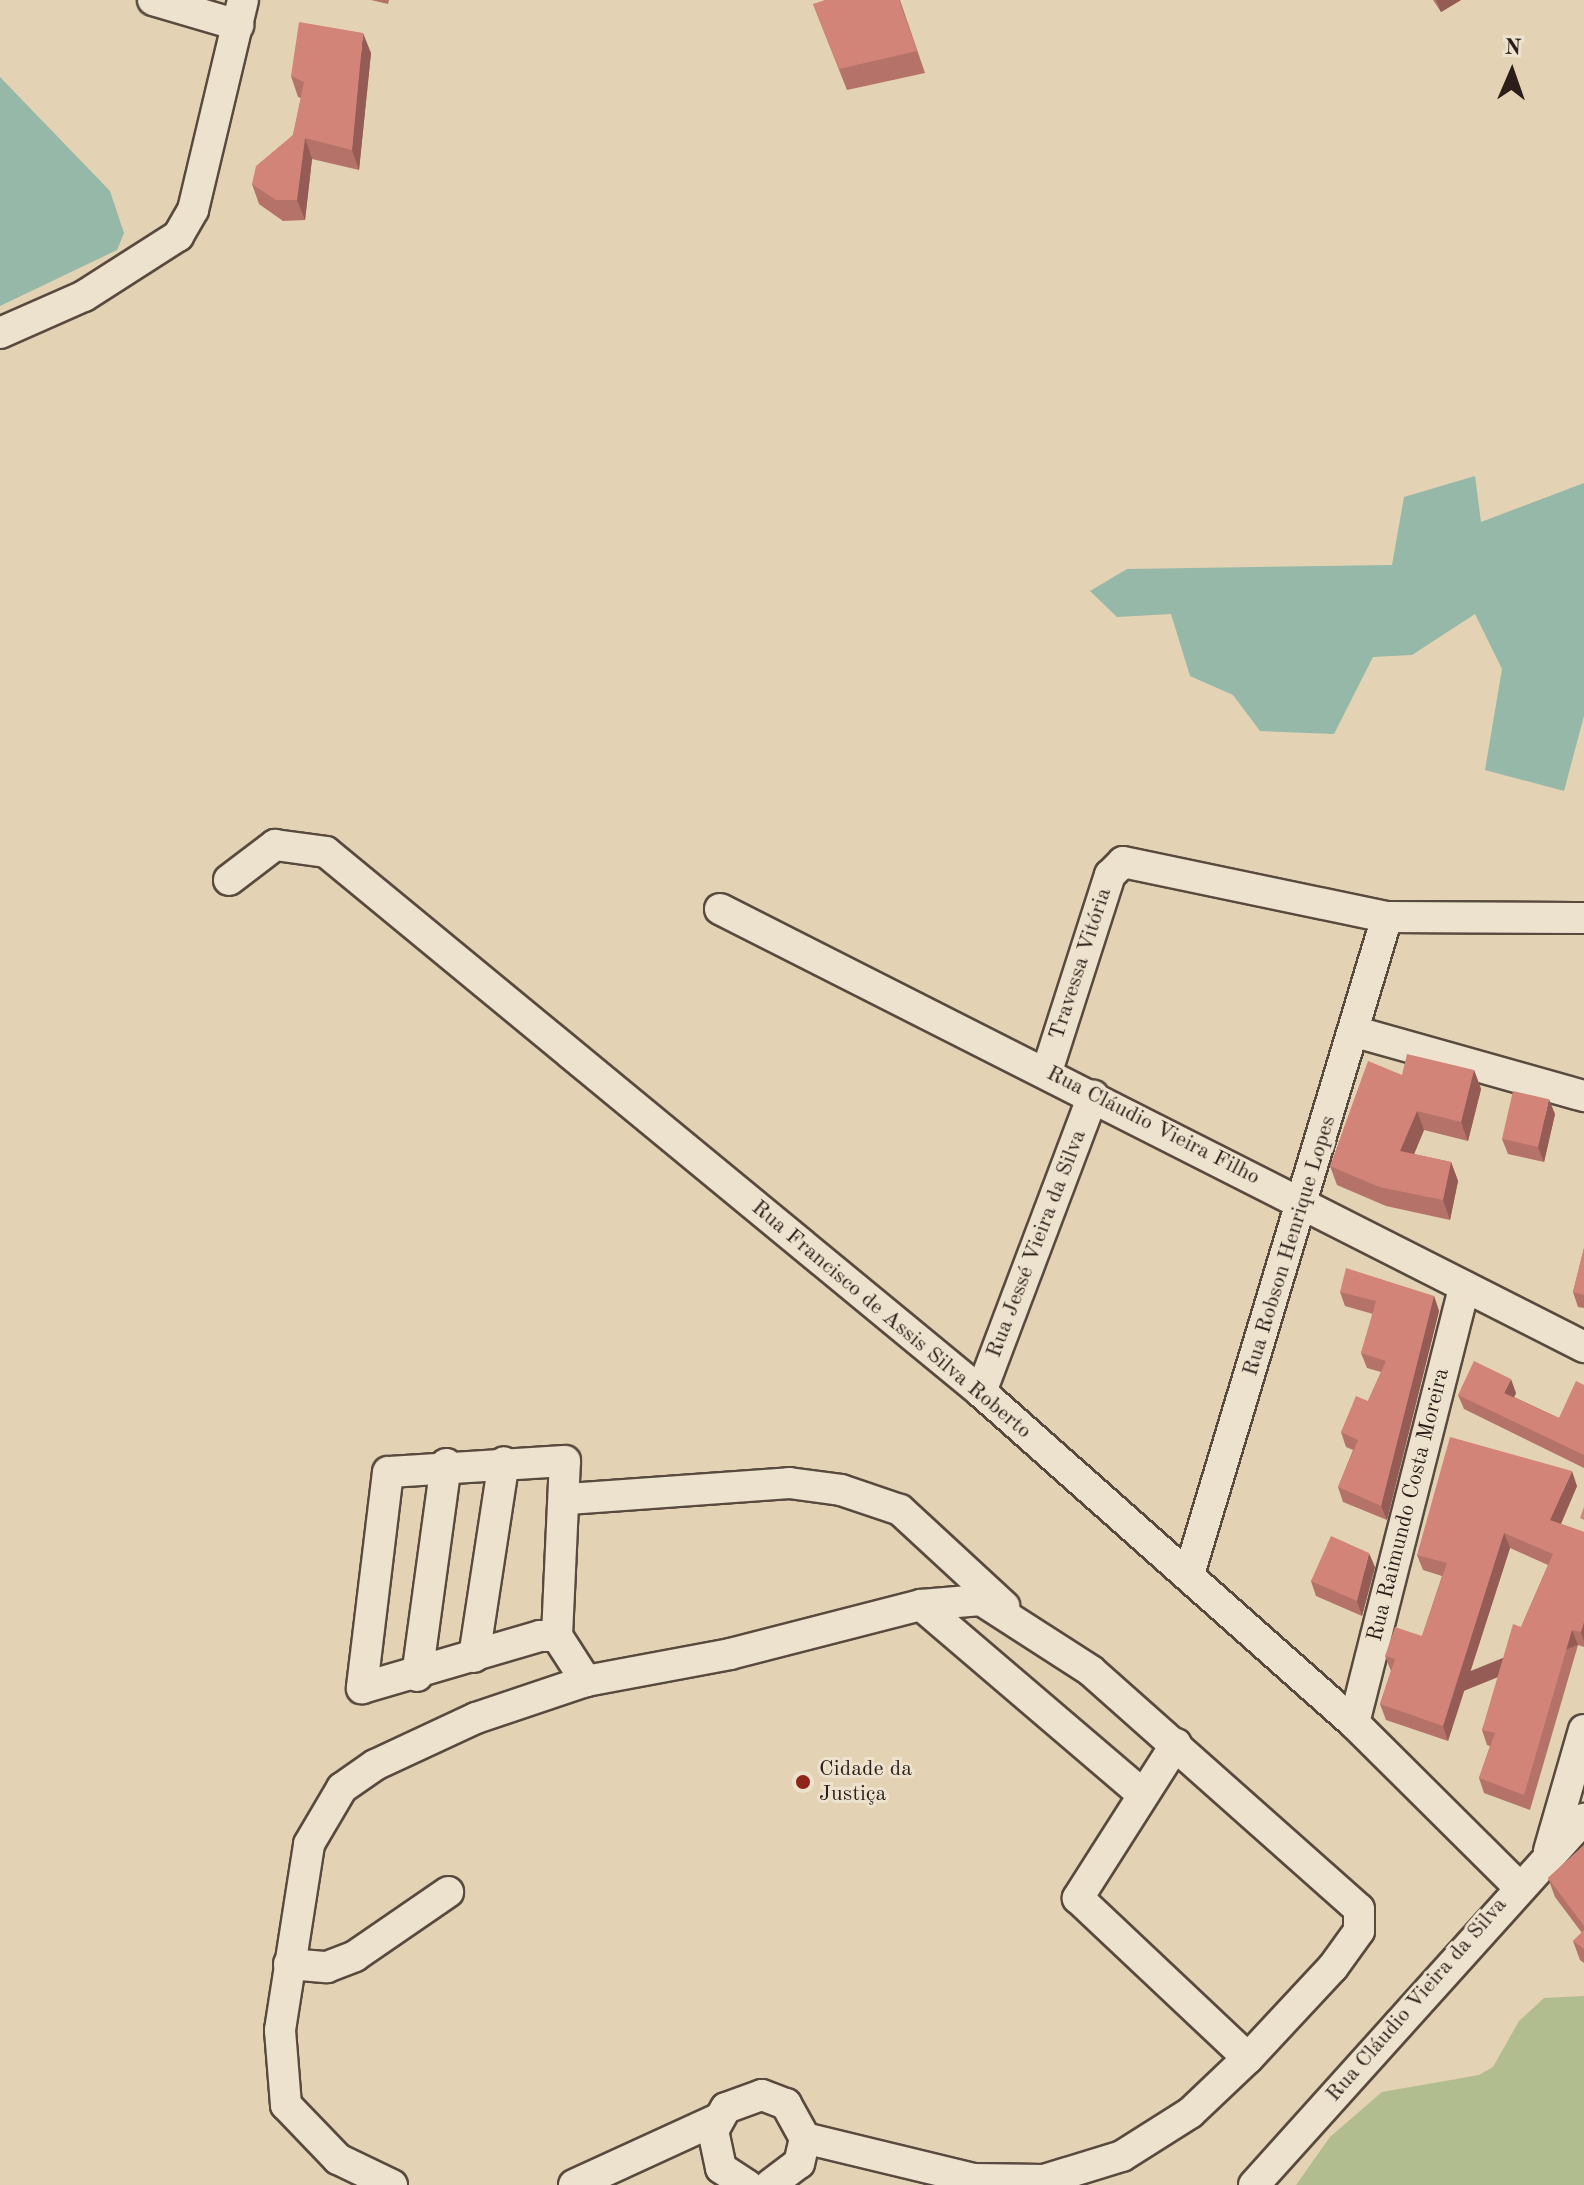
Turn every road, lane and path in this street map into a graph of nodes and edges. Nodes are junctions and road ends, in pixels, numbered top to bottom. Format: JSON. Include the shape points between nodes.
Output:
{"nodes":[{"id":1,"x":153,"y":0,"type":"edge"},
{"id":2,"x":241,"y":12,"type":"edge"},
{"id":3,"x":0,"y":333,"type":"edge"},
{"id":4,"x":229,"y":880,"type":"dead end"},
{"id":5,"x":720,"y":909,"type":"dead end"},
{"id":6,"x":1387,"y":917,"type":"junction"},
{"id":7,"x":1584,"y":918,"type":"edge"},
{"id":8,"x":1356,"y":1032,"type":"junction"},
{"id":9,"x":1047,"y":1071,"type":"junction"},
{"id":10,"x":1093,"y":1095,"type":"junction"},
{"id":11,"x":1584,"y":1096,"type":"edge"},
{"id":12,"x":1304,"y":1205,"type":"junction"},
{"id":13,"x":1464,"y":1287,"type":"junction"},
{"id":14,"x":1584,"y":1347,"type":"edge"},
{"id":15,"x":981,"y":1392,"type":"junction"},
{"id":16,"x":504,"y":1462,"type":"junction"},
{"id":17,"x":446,"y":1464,"type":"junction"},
{"id":18,"x":568,"y":1499,"type":"junction"},
{"id":19,"x":1189,"y":1574,"type":"junction"},
{"id":20,"x":921,"y":1605,"type":"junction"},
{"id":21,"x":1017,"y":1618,"type":"junction"},
{"id":22,"x":557,"y":1636,"type":"junction"},
{"id":23,"x":474,"y":1657,"type":"junction"},
{"id":24,"x":417,"y":1676,"type":"junction"},
{"id":25,"x":586,"y":1681,"type":"junction"},
{"id":26,"x":1354,"y":1723,"type":"junction"},
{"id":27,"x":1584,"y":1730,"type":"edge"},
{"id":28,"x":1176,"y":1744,"type":"junction"},
{"id":29,"x":1142,"y":1794,"type":"junction"},
{"id":30,"x":1580,"y":1830,"type":"edge"},
{"id":31,"x":1549,"y":1853,"type":"junction"},
{"id":32,"x":1518,"y":1886,"type":"junction"},
{"id":33,"x":448,"y":1892,"type":"dead end"},
{"id":34,"x":289,"y":1964,"type":"junction"},
{"id":35,"x":1248,"y":2058,"type":"junction"},
{"id":36,"x":718,"y":2119,"type":"junction"},
{"id":37,"x":805,"y":2138,"type":"junction"},
{"id":38,"x":721,"y":2176,"type":"edge"},
{"id":39,"x":784,"y":2181,"type":"edge"},
{"id":40,"x":392,"y":2185,"type":"edge"},
{"id":41,"x":574,"y":2185,"type":"edge"},
{"id":42,"x":747,"y":2185,"type":"edge"},
{"id":43,"x":1254,"y":2185,"type":"edge"}],
"edges":[{"from":1,"to":2,"type":"street"},
{"from":2,"to":3,"type":"street","via":[[193,210],[178,236],[84,296]]},
{"from":4,"to":15,"type":"street","name":"Rua Francisco de Assis Silva Roberto","via":[[275,845],[326,852]]},
{"from":5,"to":9,"type":"street","name":"Rua Cláudio Vieira Filho"},
{"from":6,"to":7,"type":"street"},
{"from":6,"to":8,"type":"street","name":"Rua Robson Henrique Lopes"},
{"from":6,"to":9,"type":"street","name":"Travessa Vitória","via":[[1123,862],[1110,875]]},
{"from":8,"to":11,"type":"street"},
{"from":8,"to":12,"type":"street","name":"Rua Robson Henrique Lopes"},
{"from":9,"to":10,"type":"street","name":"Rua Cláudio Vieira Filho"},
{"from":10,"to":12,"type":"street","name":"Rua Cláudio Vieira Filho"},
{"from":10,"to":15,"type":"street","name":"Rua Jessé Vieira da Silva"},
{"from":12,"to":13,"type":"street","name":"Rua Cláudio Vieira Filho"},
{"from":12,"to":19,"type":"street","name":"Rua Robson Henrique Lopes"},
{"from":13,"to":14,"type":"street","name":"Rua Cláudio Vieira Filho"},
{"from":13,"to":26,"type":"street","name":"Rua Raimundo Costa Moreira"},
{"from":15,"to":19,"type":"street","name":"Rua Francisco de Assis Silva Roberto"},
{"from":16,"to":17,"type":"street"},
{"from":16,"to":18,"type":"street","via":[[565,1461]]},
{"from":16,"to":23,"type":"street"},
{"from":17,"to":24,"type":"street"},
{"from":17,"to":24,"type":"street","via":[[388,1472],[359,1679],[373,1691]]},
{"from":18,"to":21,"type":"street","via":[[789,1483],[841,1490],[900,1510]]},
{"from":18,"to":22,"type":"street"},
{"from":19,"to":26,"type":"street","name":"Rua Francisco de Assis Silva Roberto"},
{"from":20,"to":21,"type":"street","via":[[981,1600]]},
{"from":20,"to":25,"type":"street","via":[[730,1654]]},
{"from":20,"to":29,"type":"street"},
{"from":21,"to":28,"type":"street"},
{"from":22,"to":23,"type":"street"},
{"from":22,"to":25,"type":"street"},
{"from":23,"to":24,"type":"street"},
{"from":25,"to":34,"type":"street","via":[[476,1718],[342,1788],[309,1844]]},
{"from":26,"to":32,"type":"street","name":"Rua Francisco de Assis Silva Roberto"},
{"from":27,"to":31,"type":"street"},
{"from":28,"to":29,"type":"street"},
{"from":28,"to":35,"type":"street","via":[[1354,1897],[1362,1918],[1333,1967]]},
{"from":29,"to":35,"type":"street","via":[[1078,1890],[1081,1906]]},
{"from":30,"to":31,"type":"street","name":"Rua Cláudio Vieira da Silva"},
{"from":31,"to":32,"type":"street","name":"Rua Cláudio Vieira da Silva"},
{"from":32,"to":43,"type":"street","name":"Rua Cláudio Vieira da Silva"},
{"from":33,"to":34,"type":"street","via":[[355,1956],[327,1967]]},
{"from":34,"to":40,"type":"street","via":[[278,2070],[286,2105],[338,2159]]},
{"from":35,"to":37,"type":"street","via":[[1190,2113],[1122,2156],[1044,2180],[974,2179]]},
{"from":36,"to":37,"type":"street","via":[[749,2096],[775,2098],[795,2114]]},
{"from":36,"to":38,"type":"street","via":[[712,2144]]},
{"from":36,"to":41,"type":"street"},
{"from":37,"to":39,"type":"street"},
{"from":38,"to":42,"type":"street"}]}
